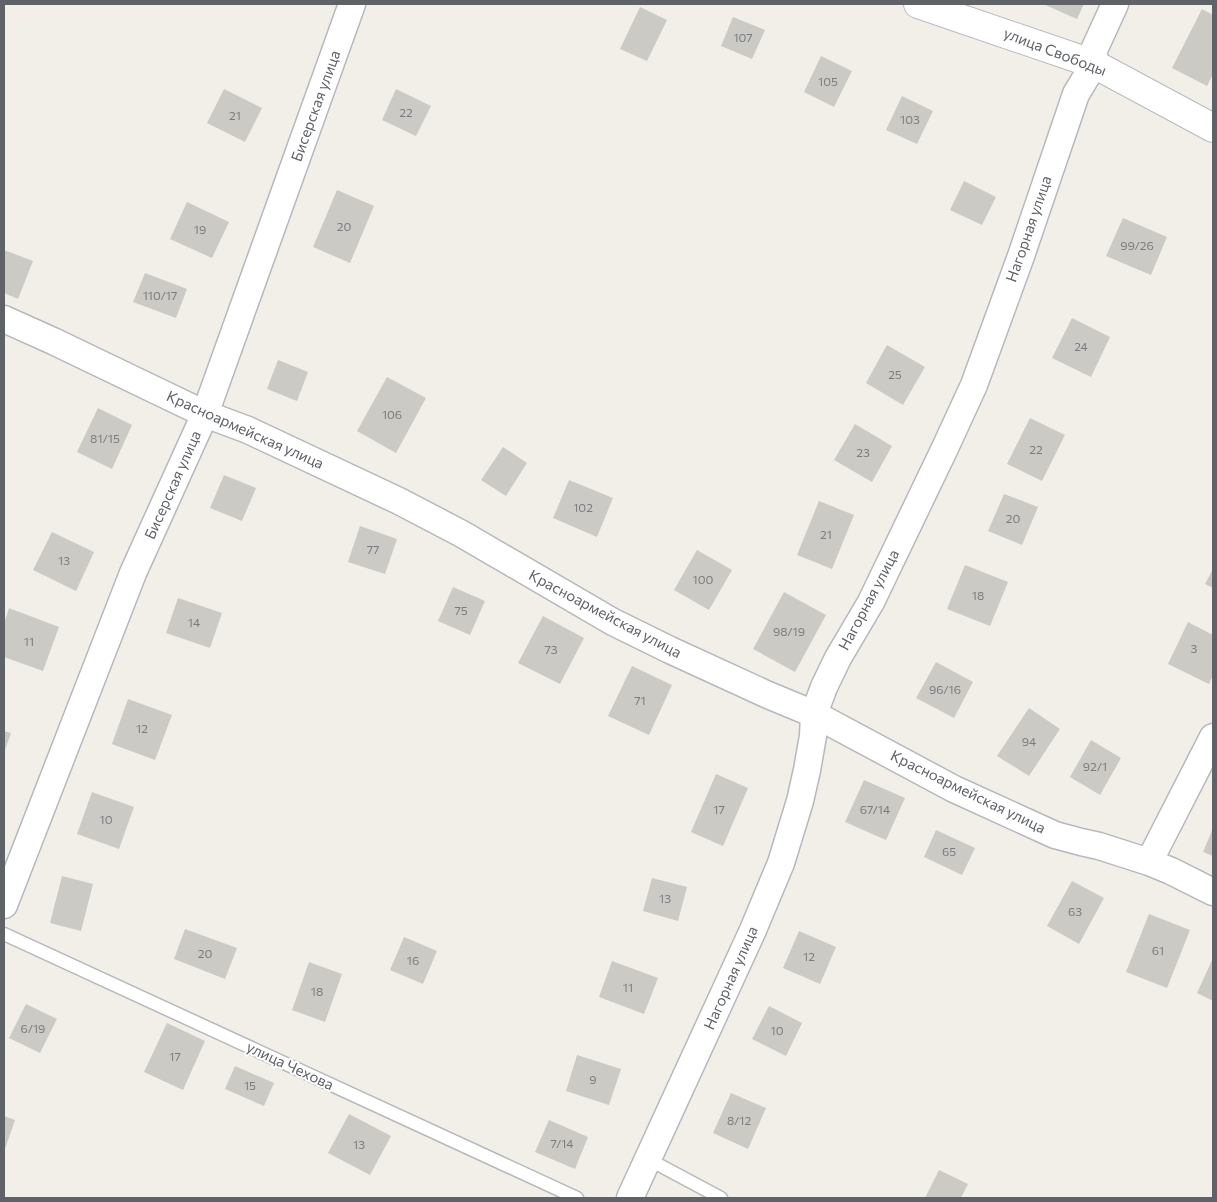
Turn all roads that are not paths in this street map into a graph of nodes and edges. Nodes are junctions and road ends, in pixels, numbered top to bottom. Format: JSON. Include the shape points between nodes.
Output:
{"nodes":[{"id":1,"x":352,"y":4,"type":"edge"},
{"id":2,"x":918,"y":4,"type":"edge"},
{"id":3,"x":1115,"y":4,"type":"edge"},
{"id":4,"x":1094,"y":64,"type":"junction"},
{"id":5,"x":1213,"y":128,"type":"edge"},
{"id":6,"x":4,"y":319,"type":"edge"},
{"id":7,"x":205,"y":414,"type":"junction"},
{"id":8,"x":814,"y":714,"type":"junction"},
{"id":9,"x":1213,"y":737,"type":"edge"},
{"id":10,"x":1149,"y":862,"type":"junction"},
{"id":11,"x":1213,"y":892,"type":"edge"},
{"id":12,"x":4,"y":905,"type":"edge"},
{"id":13,"x":4,"y":934,"type":"edge"},
{"id":14,"x":648,"y":1160,"type":"junction"},
{"id":15,"x":577,"y":1198,"type":"edge"},
{"id":16,"x":630,"y":1198,"type":"edge"},
{"id":17,"x":721,"y":1198,"type":"edge"}],
"edges":[{"from":1,"to":7,"type":"street","name":"Бисерская улица"},
{"from":2,"to":4,"type":"street","name":"улица Свободы"},
{"from":3,"to":4,"type":"street","name":"Нагорная улица","via":[[1094,50]]},
{"from":4,"to":5,"type":"street","name":"улица Свободы"},
{"from":4,"to":8,"type":"street","name":"Нагорная улица","via":[[1076,94],[974,385],[871,602],[838,658]]},
{"from":6,"to":7,"type":"street","name":"Красноармейская улица"},
{"from":7,"to":8,"type":"street","name":"Красноармейская улица","via":[[248,430],[399,501],[621,626],[768,696]]},
{"from":7,"to":12,"type":"street","name":"Бисерская улица","via":[[133,573]]},
{"from":8,"to":10,"type":"street","name":"Красноармейская улица","via":[[954,789],[1055,834]]},
{"from":8,"to":14,"type":"street","name":"Нагорная улица","via":[[807,770],[781,863]]},
{"from":9,"to":10,"type":"street"},
{"from":10,"to":11,"type":"street","name":"Красноармейская улица"},
{"from":13,"to":15,"type":"lane","name":"улица Чехова"},
{"from":14,"to":16,"type":"street","name":"Нагорная улица"},
{"from":14,"to":17,"type":"lane"}]}
